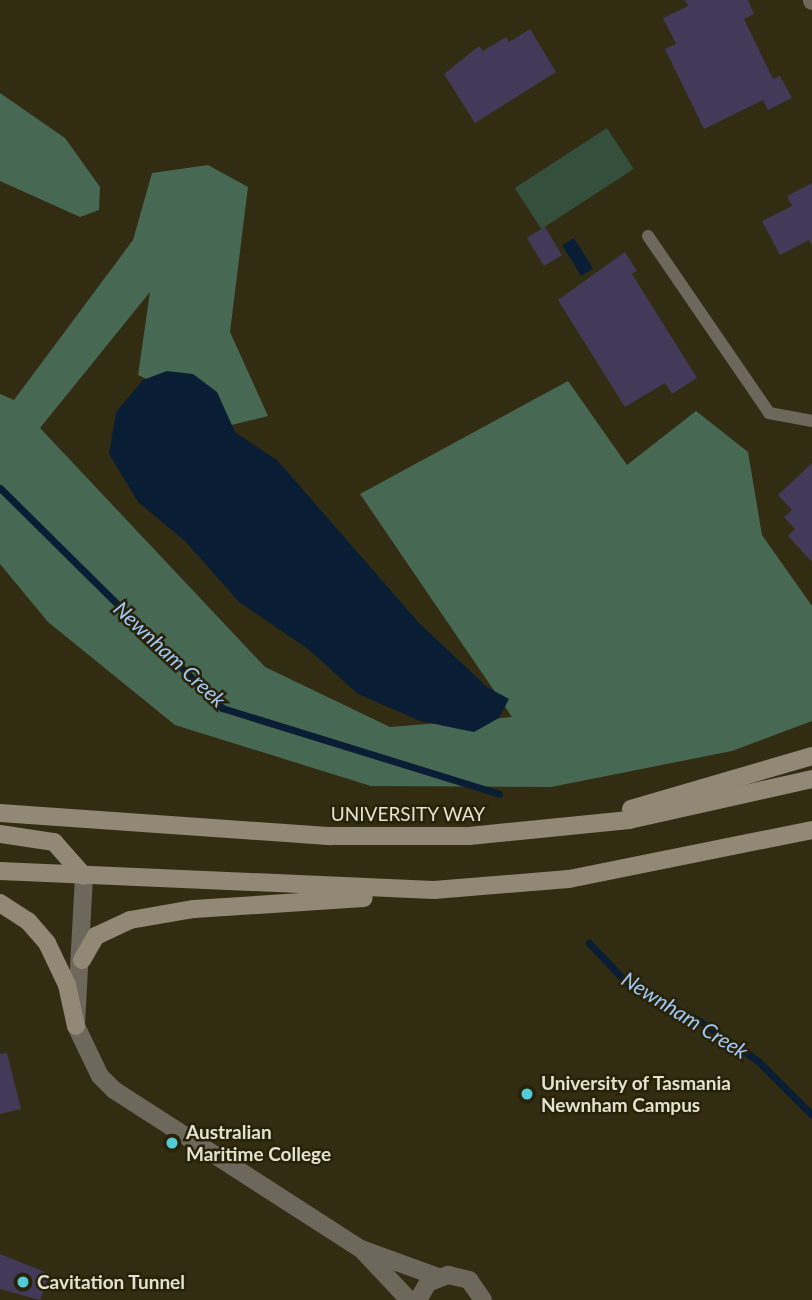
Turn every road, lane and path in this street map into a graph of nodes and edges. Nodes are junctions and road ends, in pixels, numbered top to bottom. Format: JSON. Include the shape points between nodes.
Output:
{"nodes":[{"id":1,"x":648,"y":236,"type":"dead end"},
{"id":2,"x":812,"y":421,"type":"edge"},
{"id":3,"x":812,"y":756,"type":"edge"},
{"id":4,"x":812,"y":779,"type":"edge"},
{"id":5,"x":0,"y":813,"type":"edge"},
{"id":6,"x":539,"y":831,"type":"junction"},
{"id":7,"x":812,"y":832,"type":"edge"},
{"id":8,"x":0,"y":834,"type":"edge"},
{"id":9,"x":0,"y":871,"type":"edge"},
{"id":10,"x":84,"y":876,"type":"junction"},
{"id":11,"x":434,"y":890,"type":"junction"},
{"id":12,"x":0,"y":903,"type":"edge"},
{"id":13,"x":82,"y":960,"type":"junction"},
{"id":14,"x":76,"y":1026,"type":"junction"},
{"id":15,"x":361,"y":1249,"type":"junction"},
{"id":16,"x":438,"y":1278,"type":"junction"},
{"id":17,"x":484,"y":1299,"type":"edge"},
{"id":18,"x":409,"y":1300,"type":"edge"},
{"id":19,"x":418,"y":1300,"type":"edge"}],
"edges":[{"from":1,"to":2,"type":"lane","via":[[769,413]]},
{"from":3,"to":6,"type":"main road","via":[[712,789]]},
{"from":4,"to":6,"type":"main road","name":"UNIVERSITY WAY","via":[[688,809]]},
{"from":5,"to":6,"type":"main road","name":"UNIVERSITY WAY","via":[[331,836]]},
{"from":7,"to":11,"type":"main road","via":[[569,879]]},
{"from":8,"to":10,"type":"main road","via":[[54,842]]},
{"from":9,"to":10,"type":"main road"},
{"from":10,"to":11,"type":"main road"},
{"from":10,"to":13,"type":"street"},
{"from":11,"to":13,"type":"main road","via":[[194,909],[130,920],[96,936]]},
{"from":12,"to":14,"type":"main road","via":[[28,921],[47,943],[67,985]]},
{"from":13,"to":14,"type":"street"},
{"from":14,"to":15,"type":"street","via":[[90,1060],[114,1090]]},
{"from":15,"to":16,"type":"street"},
{"from":15,"to":18,"type":"street"},
{"from":16,"to":17,"type":"street","via":[[459,1276]]},
{"from":16,"to":19,"type":"street"}]}
